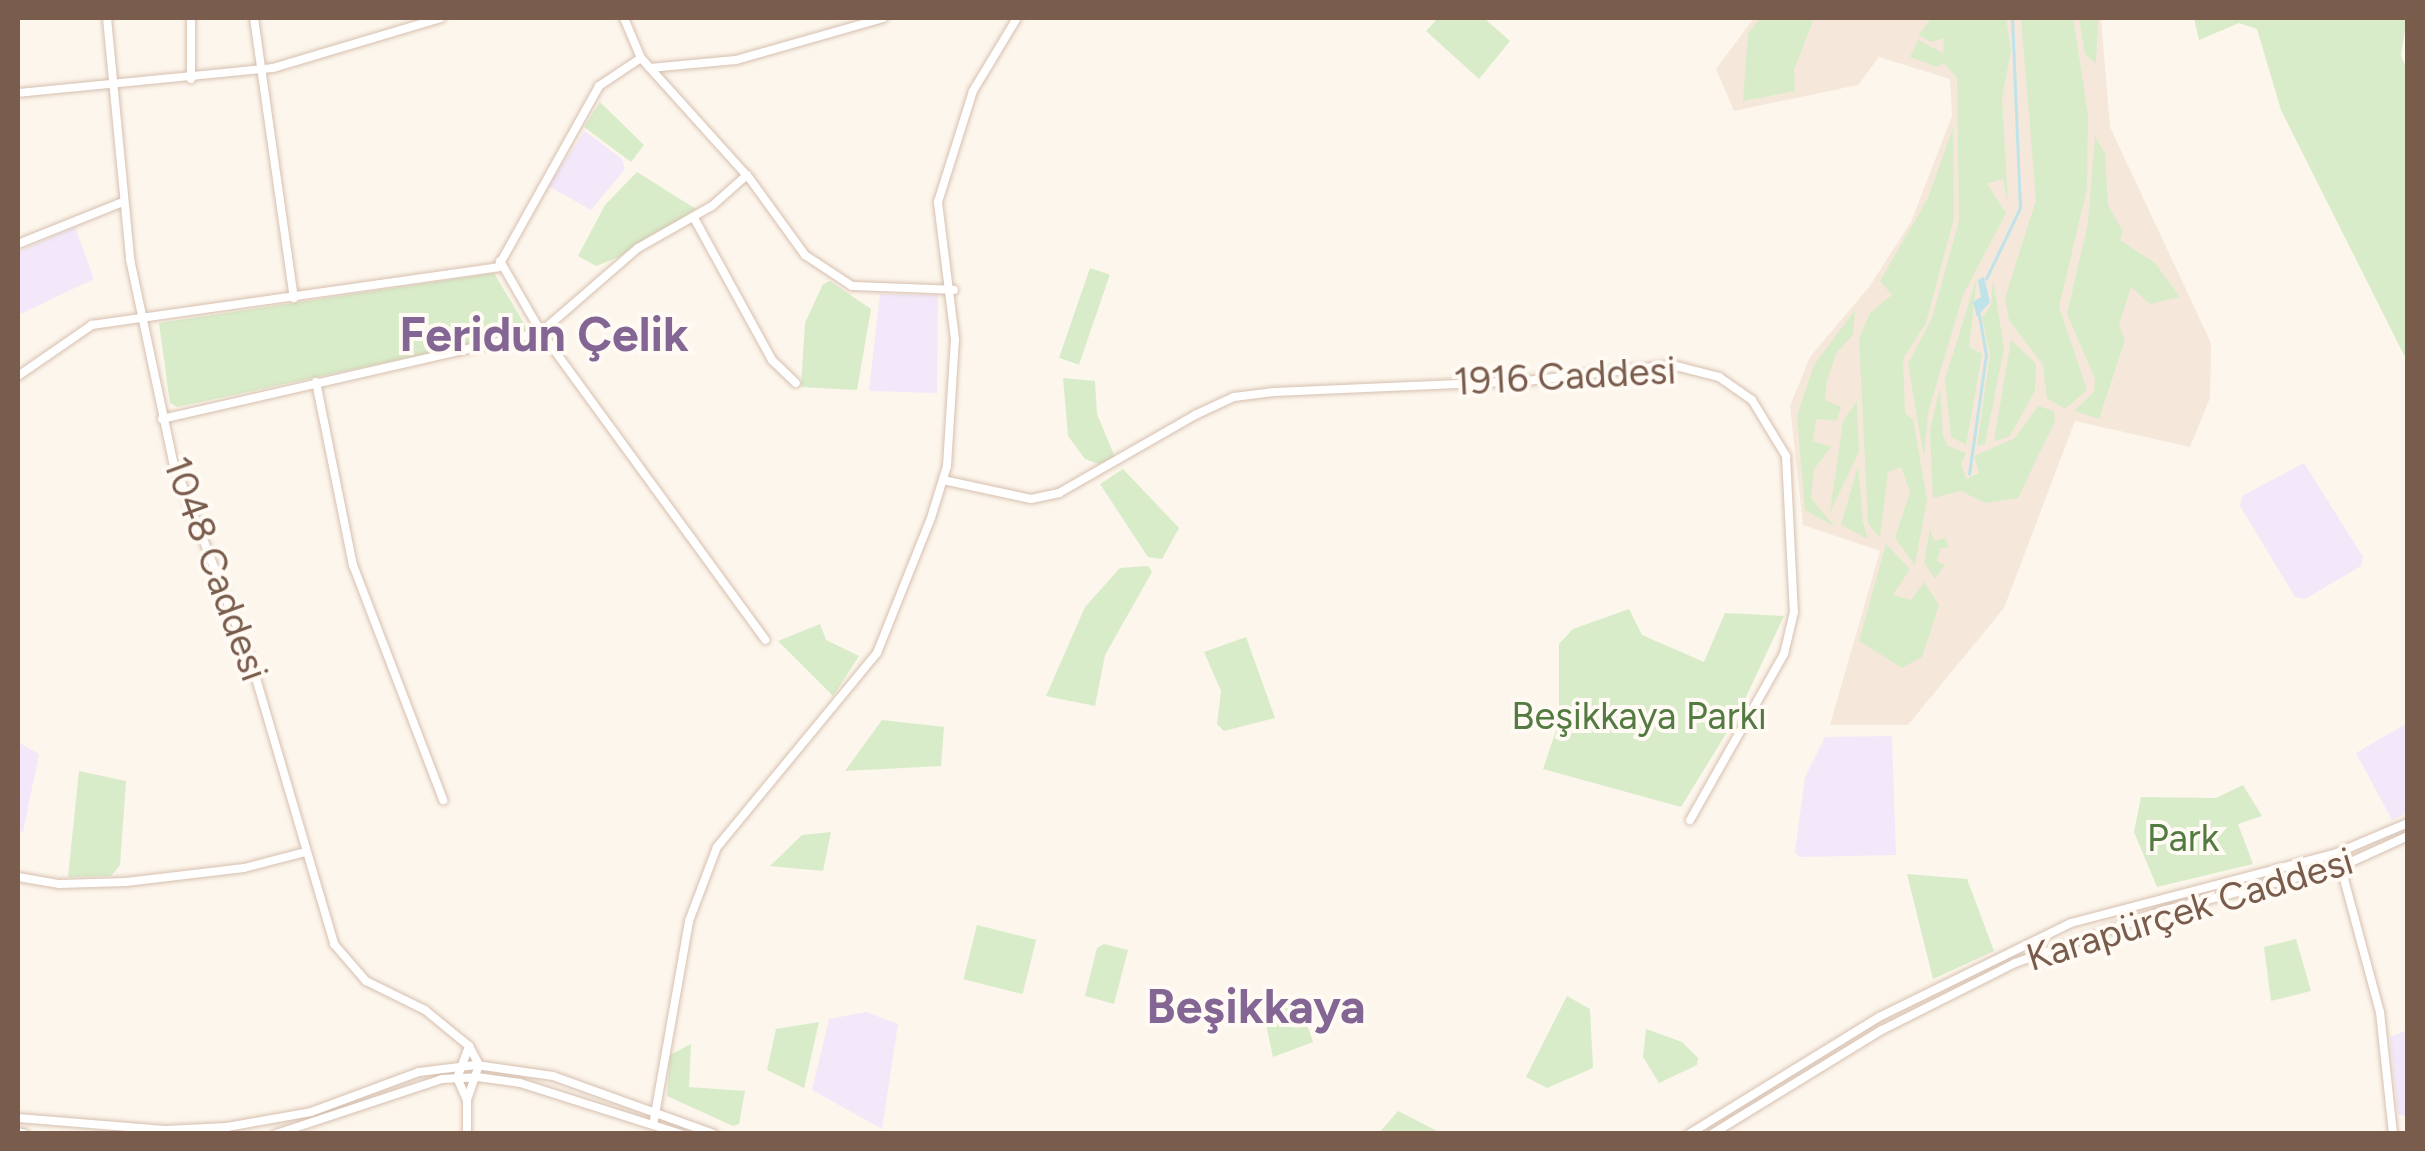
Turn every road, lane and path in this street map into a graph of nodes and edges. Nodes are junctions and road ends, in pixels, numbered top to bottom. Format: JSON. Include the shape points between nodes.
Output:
{"nodes":[{"id":1,"x":107,"y":18,"type":"edge"},
{"id":2,"x":191,"y":18,"type":"edge"},
{"id":3,"x":254,"y":18,"type":"edge"},
{"id":4,"x":441,"y":18,"type":"edge"},
{"id":5,"x":624,"y":18,"type":"edge"},
{"id":6,"x":883,"y":18,"type":"edge"},
{"id":7,"x":1016,"y":18,"type":"edge"},
{"id":8,"x":641,"y":58,"type":"junction"},
{"id":9,"x":650,"y":68,"type":"junction"},
{"id":10,"x":257,"y":70,"type":"junction"},
{"id":11,"x":192,"y":79,"type":"junction"},
{"id":12,"x":110,"y":88,"type":"junction"},
{"id":13,"x":18,"y":94,"type":"edge"},
{"id":14,"x":747,"y":175,"type":"junction"},
{"id":15,"x":124,"y":202,"type":"junction"},
{"id":16,"x":694,"y":218,"type":"junction"},
{"id":17,"x":18,"y":244,"type":"edge"},
{"id":18,"x":500,"y":261,"type":"junction"},
{"id":19,"x":954,"y":290,"type":"junction"},
{"id":20,"x":294,"y":298,"type":"junction"},
{"id":21,"x":139,"y":317,"type":"junction"},
{"id":22,"x":541,"y":332,"type":"junction"},
{"id":23,"x":18,"y":376,"type":"edge"},
{"id":24,"x":316,"y":382,"type":"junction"},
{"id":25,"x":796,"y":383,"type":"dead end"},
{"id":26,"x":162,"y":419,"type":"junction"},
{"id":27,"x":943,"y":480,"type":"junction"},
{"id":28,"x":766,"y":640,"type":"dead end"},
{"id":29,"x":442,"y":800,"type":"dead end"},
{"id":30,"x":1690,"y":820,"type":"dead end"},
{"id":31,"x":2408,"y":823,"type":"edge"},
{"id":32,"x":2408,"y":836,"type":"edge"},
{"id":33,"x":304,"y":852,"type":"junction"},
{"id":34,"x":2338,"y":853,"type":"junction"},
{"id":35,"x":2342,"y":866,"type":"junction"},
{"id":36,"x":18,"y":877,"type":"edge"},
{"id":37,"x":469,"y":1046,"type":"junction"},
{"id":38,"x":478,"y":1071,"type":"junction"},
{"id":39,"x":457,"y":1072,"type":"junction"},
{"id":40,"x":467,"y":1100,"type":"junction"},
{"id":41,"x":656,"y":1108,"type":"junction"},
{"id":42,"x":18,"y":1118,"type":"edge"},
{"id":43,"x":654,"y":1120,"type":"junction"},
{"id":44,"x":44,"y":1121,"type":"junction"},
{"id":45,"x":44,"y":1134,"type":"edge"},
{"id":46,"x":276,"y":1134,"type":"edge"},
{"id":47,"x":468,"y":1134,"type":"edge"},
{"id":48,"x":681,"y":1134,"type":"edge"},
{"id":49,"x":714,"y":1134,"type":"edge"},
{"id":50,"x":1689,"y":1134,"type":"edge"},
{"id":51,"x":1712,"y":1134,"type":"edge"},
{"id":52,"x":2393,"y":1134,"type":"edge"}],
"edges":[{"from":1,"to":12,"type":"street","name":"1048 Caddesi"},
{"from":2,"to":11,"type":"street"},
{"from":3,"to":10,"type":"street"},
{"from":4,"to":10,"type":"street"},
{"from":5,"to":8,"type":"street"},
{"from":6,"to":9,"type":"street","via":[[736,60]]},
{"from":7,"to":19,"type":"street","via":[[973,91],[938,202]]},
{"from":8,"to":9,"type":"street"},
{"from":8,"to":18,"type":"street","via":[[598,86]]},
{"from":9,"to":14,"type":"street"},
{"from":10,"to":11,"type":"street"},
{"from":10,"to":20,"type":"street"},
{"from":11,"to":12,"type":"street"},
{"from":12,"to":13,"type":"street"},
{"from":12,"to":15,"type":"street","name":"1048 Caddesi"},
{"from":14,"to":16,"type":"street"},
{"from":14,"to":19,"type":"street","via":[[804,255],[852,286]]},
{"from":15,"to":17,"type":"street"},
{"from":15,"to":21,"type":"street","name":"1048 Caddesi"},
{"from":16,"to":22,"type":"street","via":[[638,248]]},
{"from":16,"to":25,"type":"street","via":[[772,360]]},
{"from":18,"to":20,"type":"street","via":[[498,268]]},
{"from":18,"to":22,"type":"street"},
{"from":19,"to":27,"type":"street","via":[[953,402]]},
{"from":20,"to":21,"type":"street"},
{"from":21,"to":23,"type":"street","via":[[73,334]]},
{"from":21,"to":26,"type":"street","name":"1048 Caddesi"},
{"from":22,"to":24,"type":"street"},
{"from":22,"to":28,"type":"street"},
{"from":24,"to":26,"type":"street"},
{"from":24,"to":29,"type":"street","via":[[354,565]]},
{"from":26,"to":33,"type":"street","name":"1048 Caddesi","via":[[253,668]]},
{"from":27,"to":30,"type":"street","name":"1916 Caddesi","via":[[1031,499],[1060,493],[1195,415],[1234,398],[1274,392],[1526,381],[1672,365],[1718,378],[1752,400],[1786,456],[1794,612],[1784,654]]},
{"from":27,"to":41,"type":"street","via":[[877,653],[717,847],[689,921]]},
{"from":31,"to":34,"type":"street","name":"Karapürçek Caddesi"},
{"from":32,"to":35,"type":"street","name":"Karapürçek Caddesi"},
{"from":33,"to":36,"type":"street","via":[[244,868],[126,882]]},
{"from":33,"to":37,"type":"street","name":"1048 Caddesi","via":[[343,956],[366,981],[425,1010]]},
{"from":34,"to":35,"type":"street"},
{"from":34,"to":50,"type":"street","name":"Karapürçek Caddesi","via":[[2071,922],[1879,1017]]},
{"from":35,"to":51,"type":"street","name":"Karapürçek Caddesi","via":[[2166,910],[2015,963],[1882,1030]]},
{"from":35,"to":52,"type":"street","via":[[2380,1012]]},
{"from":37,"to":38,"type":"street","name":"1048 Caddesi"},
{"from":37,"to":39,"type":"street"},
{"from":38,"to":39,"type":"street"},
{"from":38,"to":40,"type":"street"},
{"from":38,"to":41,"type":"street","via":[[553,1076]]},
{"from":38,"to":43,"type":"street"},
{"from":39,"to":40,"type":"street"},
{"from":39,"to":44,"type":"street","via":[[419,1072],[285,1118],[227,1127]]},
{"from":39,"to":46,"type":"street"},
{"from":40,"to":47,"type":"street"},
{"from":41,"to":43,"type":"street"},
{"from":41,"to":49,"type":"street"},
{"from":42,"to":44,"type":"street"},
{"from":43,"to":48,"type":"street"},
{"from":44,"to":45,"type":"street"}]}
